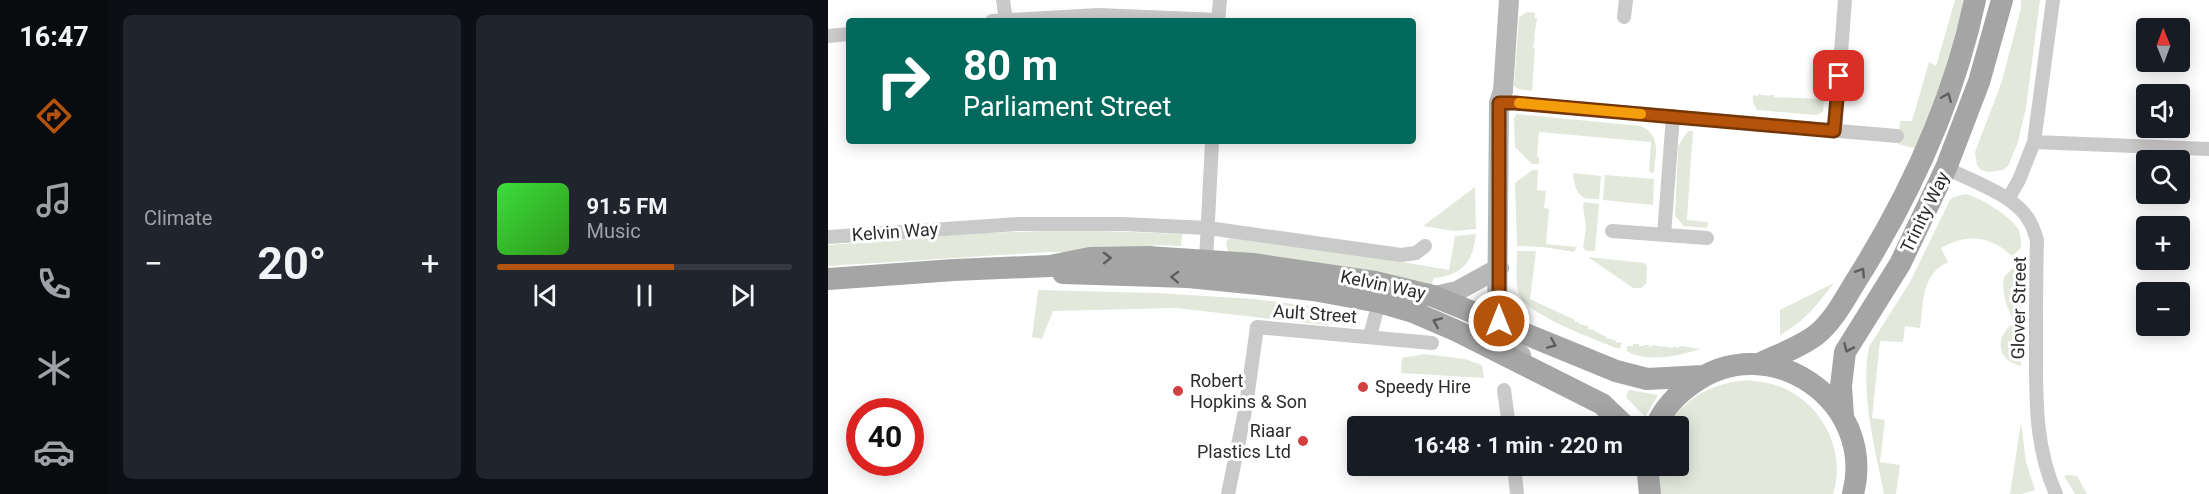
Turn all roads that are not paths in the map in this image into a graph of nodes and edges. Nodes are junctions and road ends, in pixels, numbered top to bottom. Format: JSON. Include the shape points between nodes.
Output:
{"nodes":[{"id":1,"x":1003,"y":0,"type":"edge"},
{"id":2,"x":1220,"y":0,"type":"edge"},
{"id":3,"x":1498,"y":0,"type":"edge"},
{"id":4,"x":1509,"y":0,"type":"edge"},
{"id":5,"x":1626,"y":0,"type":"edge"},
{"id":6,"x":1845,"y":0,"type":"edge"},
{"id":7,"x":1975,"y":0,"type":"edge"},
{"id":8,"x":2002,"y":0,"type":"edge"},
{"id":9,"x":2053,"y":0,"type":"edge"},
{"id":10,"x":1624,"y":17,"type":"dead end"},
{"id":11,"x":999,"y":18,"type":"edge"},
{"id":12,"x":1039,"y":18,"type":"edge"},
{"id":13,"x":1158,"y":18,"type":"edge"},
{"id":14,"x":1218,"y":18,"type":"edge"},
{"id":15,"x":846,"y":34,"type":"edge"},
{"id":16,"x":828,"y":36,"type":"edge"},
{"id":17,"x":1499,"y":102,"type":"junction"},
{"id":18,"x":1673,"y":116,"type":"junction"},
{"id":19,"x":1834,"y":131,"type":"junction"},
{"id":20,"x":1897,"y":136,"type":"dead end"},
{"id":21,"x":2034,"y":142,"type":"junction"},
{"id":22,"x":1212,"y":144,"type":"edge"},
{"id":23,"x":2209,"y":149,"type":"edge"},
{"id":24,"x":1946,"y":168,"type":"junction"},
{"id":25,"x":2008,"y":199,"type":"junction"},
{"id":26,"x":1208,"y":228,"type":"junction"},
{"id":27,"x":1612,"y":231,"type":"dead end"},
{"id":28,"x":1664,"y":235,"type":"junction"},
{"id":29,"x":828,"y":237,"type":"edge"},
{"id":30,"x":1707,"y":238,"type":"dead end"},
{"id":31,"x":1425,"y":246,"type":"dead end"},
{"id":32,"x":1206,"y":261,"type":"junction"},
{"id":33,"x":1050,"y":266,"type":"junction"},
{"id":34,"x":1499,"y":268,"type":"junction"},
{"id":35,"x":828,"y":279,"type":"edge"},
{"id":36,"x":1306,"y":280,"type":"junction"},
{"id":37,"x":1436,"y":297,"type":"junction"},
{"id":38,"x":1379,"y":302,"type":"junction"},
{"id":39,"x":1499,"y":321,"type":"junction"},
{"id":40,"x":1370,"y":336,"type":"junction"},
{"id":41,"x":1432,"y":343,"type":"dead end"},
{"id":42,"x":1759,"y":364,"type":"junction"},
{"id":43,"x":1703,"y":376,"type":"junction"},
{"id":44,"x":1504,"y":390,"type":"dead end"},
{"id":45,"x":1602,"y":404,"type":"junction"},
{"id":46,"x":1508,"y":416,"type":"edge"},
{"id":47,"x":1615,"y":416,"type":"edge"},
{"id":48,"x":1661,"y":416,"type":"edge"},
{"id":49,"x":1843,"y":416,"type":"junction"},
{"id":50,"x":1515,"y":476,"type":"edge"},
{"id":51,"x":1647,"y":476,"type":"edge"},
{"id":52,"x":1856,"y":491,"type":"edge"},
{"id":53,"x":1228,"y":494,"type":"edge"},
{"id":54,"x":1517,"y":494,"type":"edge"},
{"id":55,"x":1650,"y":494,"type":"edge"},
{"id":56,"x":2056,"y":494,"type":"edge"}],
"edges":[{"from":1,"to":11,"type":"street"},
{"from":2,"to":14,"type":"street"},
{"from":3,"to":17,"type":"street","via":[[1492,61]]},
{"from":4,"to":17,"type":"street"},
{"from":5,"to":10,"type":"street"},
{"from":6,"to":19,"type":"street"},
{"from":42,"to":7,"type":"main road","name":"Trinity Way","one_way":true,"via":[[1815,336],[1830,321],[1892,222],[1954,80]]},
{"from":8,"to":24,"type":"main road","name":"Trinity Way","via":[[1979,82]]},
{"from":9,"to":21,"type":"street"},
{"from":12,"to":13,"type":"street"},
{"from":15,"to":16,"type":"street"},
{"from":17,"to":18,"type":"street"},
{"from":17,"to":34,"type":"street"},
{"from":18,"to":19,"type":"street"},
{"from":18,"to":28,"type":"street"},
{"from":19,"to":20,"type":"street"},
{"from":21,"to":23,"type":"street"},
{"from":21,"to":25,"type":"street"},
{"from":22,"to":26,"type":"street"},
{"from":24,"to":25,"type":"street","name":"Glover Street"},
{"from":24,"to":49,"type":"main road","name":"Trinity Way","one_way":true,"via":[[1900,264],[1845,352]]},
{"from":25,"to":56,"type":"street","name":"Glover Street","via":[[2030,221],[2037,240],[2036,414],[2041,452]]},
{"from":26,"to":29,"type":"street","name":"Kelvin Way","via":[[1018,224]]},
{"from":26,"to":31,"type":"street","name":"Kelvin Way","via":[[1401,255],[1416,253]]},
{"from":26,"to":32,"type":"street"},
{"from":27,"to":28,"type":"street"},
{"from":28,"to":30,"type":"street"},
{"from":33,"to":32,"type":"main road","name":"Kelvin Way","one_way":true,"via":[[1090,258]]},
{"from":32,"to":36,"type":"main road","name":"Kelvin Way","via":[[1253,264]]},
{"from":33,"to":35,"type":"main road","name":"Kelvin Way"},
{"from":36,"to":33,"type":"main road","name":"Kelvin Way","one_way":true,"via":[[1064,273]]},
{"from":34,"to":37,"type":"street","via":[[1457,291]]},
{"from":34,"to":39,"type":"street"},
{"from":36,"to":37,"type":"main road","name":"Kelvin Way","via":[[1376,282]]},
{"from":36,"to":38,"type":"main road","name":"Kelvin Way"},
{"from":37,"to":39,"type":"main road","name":"Kelvin Way"},
{"from":38,"to":40,"type":"street","name":"Ault Street"},
{"from":45,"to":38,"type":"main road","name":"Kelvin Way","one_way":true,"via":[[1457,331]]},
{"from":39,"to":43,"type":"main road","name":"Kelvin Way","one_way":true,"via":[[1616,370],[1647,378]]},
{"from":39,"to":45,"type":"street","via":[[1497,334],[1501,343],[1584,389]]},
{"from":40,"to":41,"type":"street","name":"Ault Street"},
{"from":40,"to":53,"type":"street","name":"Ault Street","via":[[1257,327]]},
{"from":42,"to":43,"type":"main road","via":[[1726,367]]},
{"from":42,"to":49,"type":"main road","via":[[1792,372],[1811,382]]},
{"from":43,"to":48,"type":"main road","via":[[1677,395]]},
{"from":44,"to":46,"type":"street"},
{"from":45,"to":47,"type":"main road","name":"Kelvin Way"},
{"from":49,"to":52,"type":"main road","via":[[1856,454]]},
{"from":50,"to":54,"type":"street"},
{"from":51,"to":55,"type":"main road"}]}
